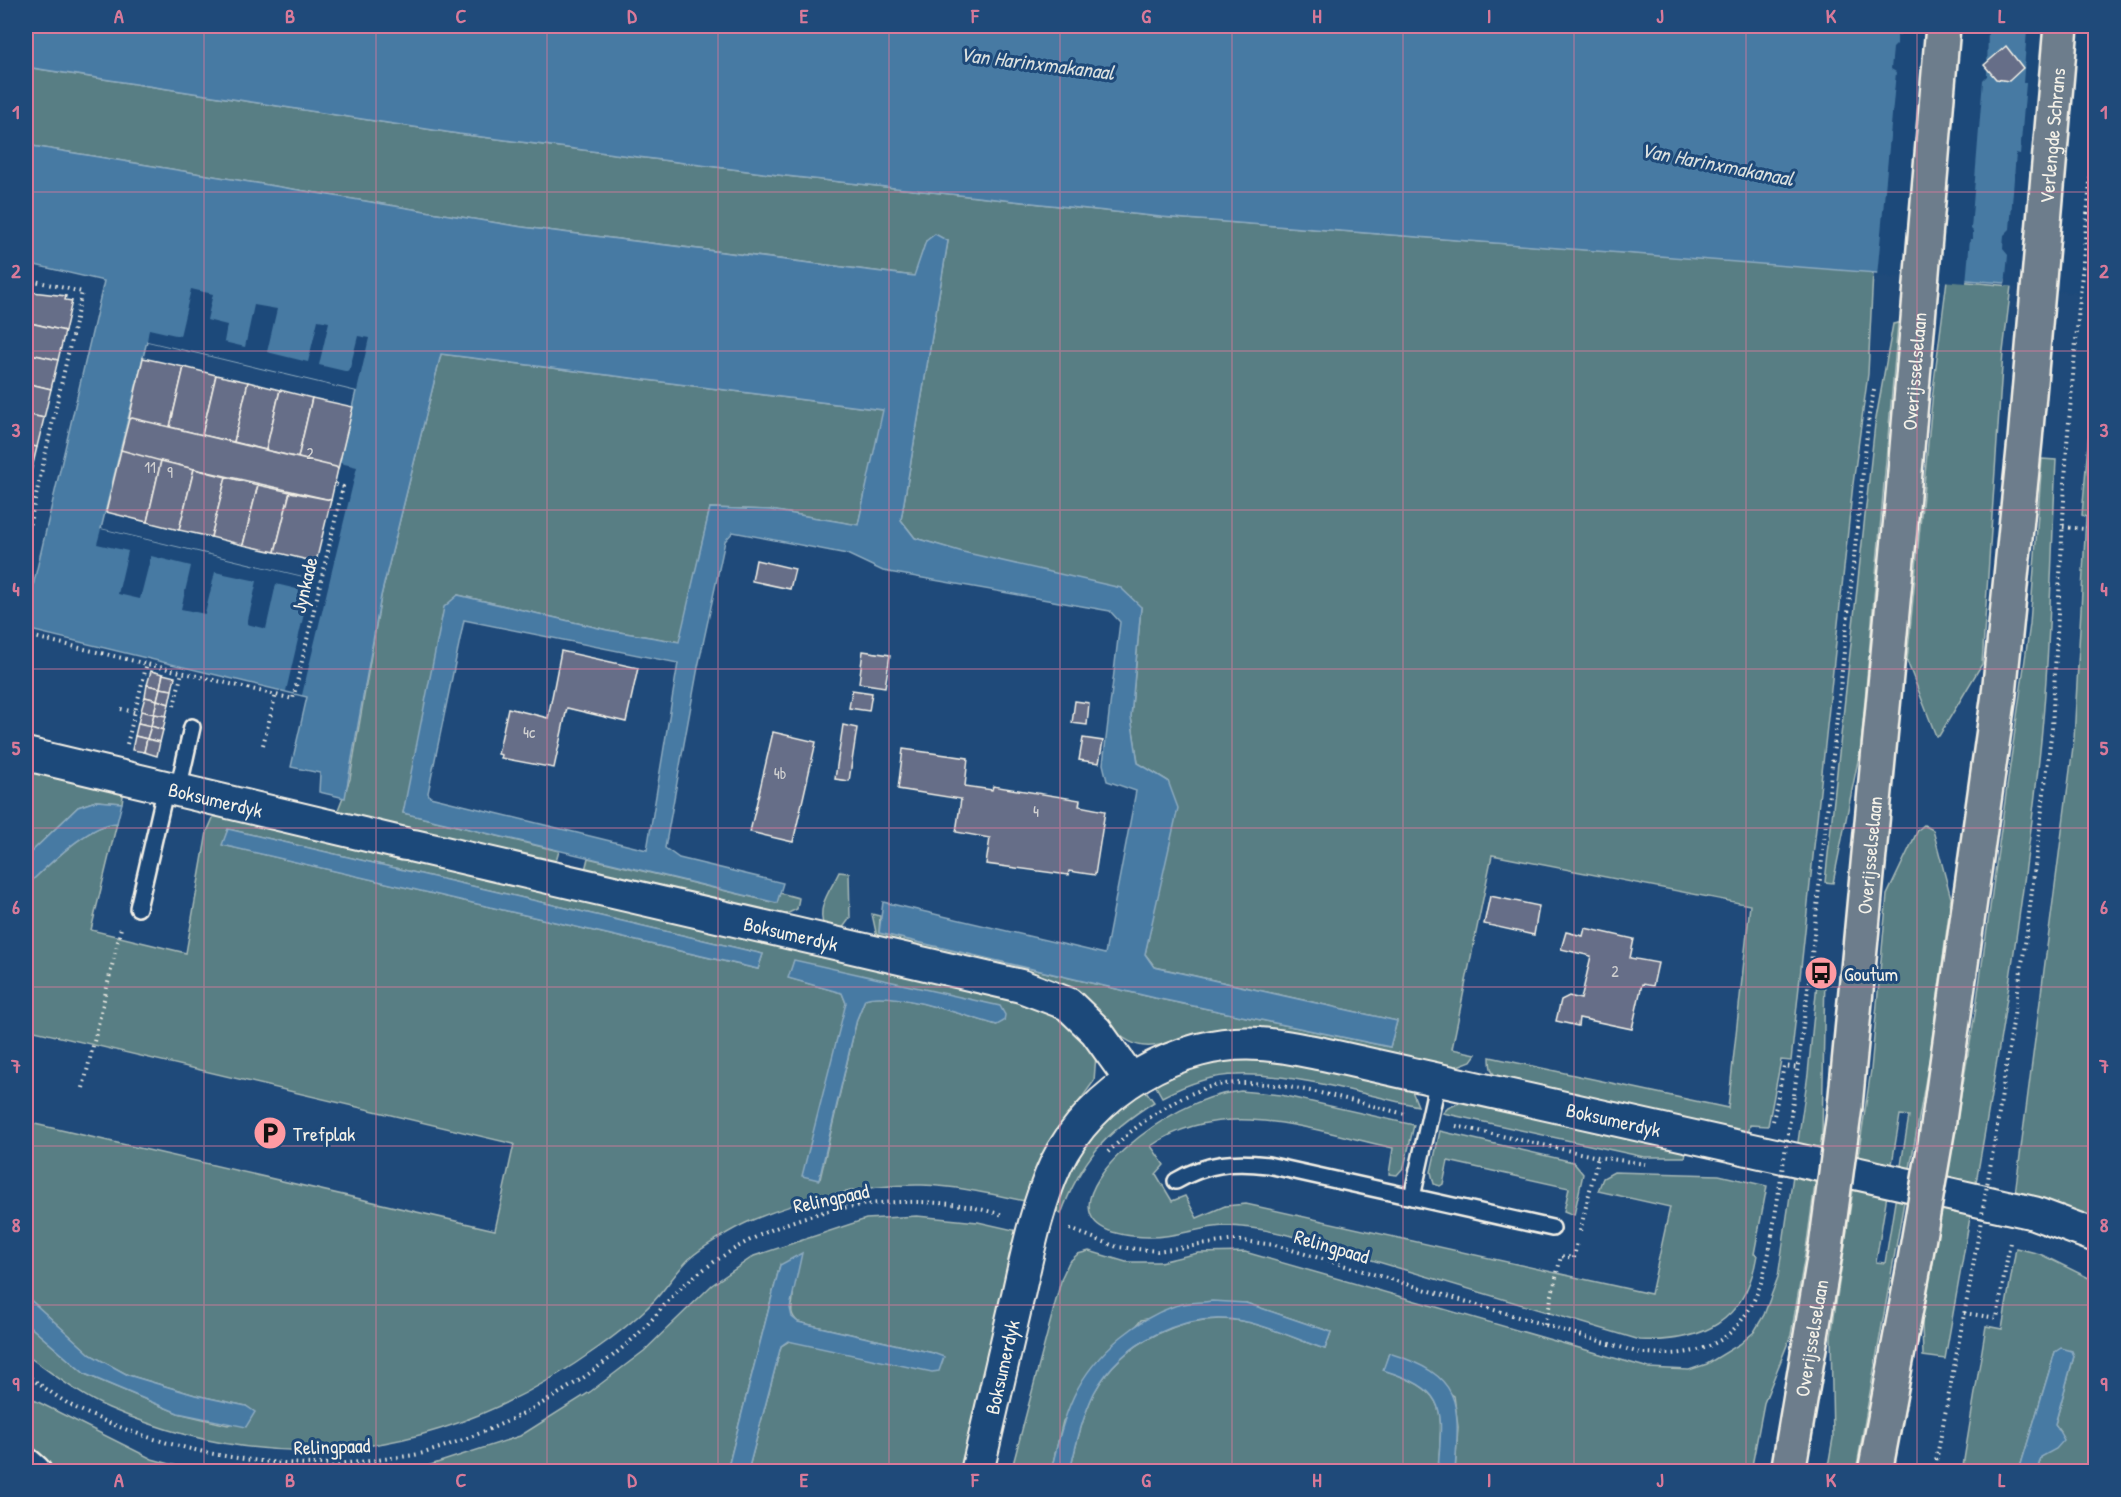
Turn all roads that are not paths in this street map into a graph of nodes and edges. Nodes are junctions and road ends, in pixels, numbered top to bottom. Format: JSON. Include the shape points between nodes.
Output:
{"nodes":[{"id":1,"x":1943,"y":26,"type":"edge"},
{"id":2,"x":2061,"y":26,"type":"edge"},
{"id":3,"x":192,"y":727,"type":"dead end"},
{"id":4,"x":26,"y":754,"type":"edge"},
{"id":5,"x":172,"y":788,"type":"junction"},
{"id":6,"x":138,"y":908,"type":"road end"},
{"id":7,"x":1131,"y":1080,"type":"junction"},
{"id":8,"x":1438,"y":1080,"type":"junction"},
{"id":9,"x":1176,"y":1181,"type":"dead end"},
{"id":10,"x":1412,"y":1197,"type":"junction"},
{"id":11,"x":1552,"y":1228,"type":"dead end"},
{"id":12,"x":2096,"y":1236,"type":"edge"},
{"id":13,"x":26,"y":1465,"type":"edge"},
{"id":14,"x":34,"y":1472,"type":"edge"},
{"id":15,"x":977,"y":1472,"type":"edge"},
{"id":16,"x":1788,"y":1472,"type":"edge"},
{"id":17,"x":1875,"y":1472,"type":"edge"}],
"edges":[{"from":1,"to":16,"type":"main road","name":"Overijsselselaan","bridge":true,"via":[[1845,1106]]},
{"from":2,"to":17,"type":"main road","name":"Verlengde Schrans","bridge":true,"via":[[1999,693],[1938,1127]]},
{"from":3,"to":5,"type":"lane"},
{"from":4,"to":5,"type":"street","name":"Boksumerdyk"},
{"from":5,"to":6,"type":"lane"},
{"from":5,"to":7,"type":"street","name":"Boksumerdyk","via":[[1022,986],[1068,1004],[1096,1031]]},
{"from":7,"to":8,"type":"street","name":"Boksumerdyk","via":[[1193,1052],[1259,1043],[1323,1053]]},
{"from":7,"to":15,"type":"street","name":"Boksumerdyk","via":[[1089,1117],[1056,1164],[1037,1222]]},
{"from":8,"to":10,"type":"lane"},
{"from":8,"to":12,"type":"street","name":"Boksumerdyk","via":[[2034,1213]]},
{"from":9,"to":10,"type":"lane","via":[[1210,1165],[1248,1162]]},
{"from":10,"to":11,"type":"lane"},
{"from":13,"to":14,"type":"street"}]}
